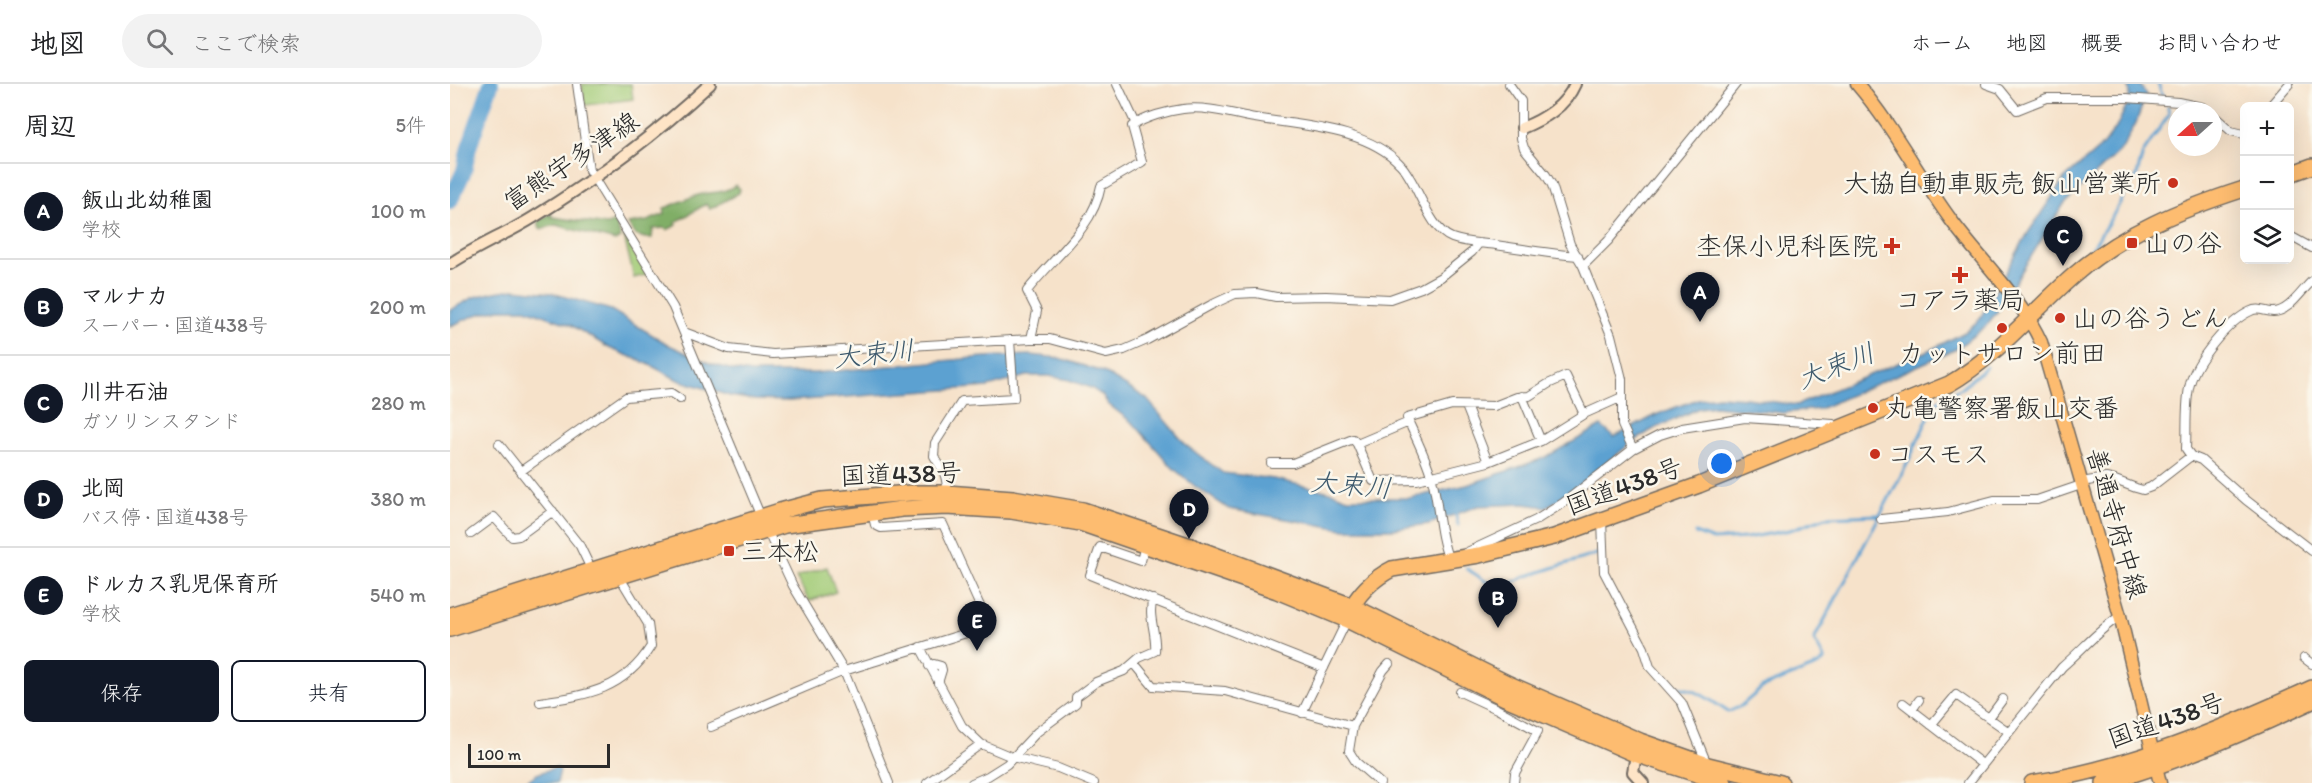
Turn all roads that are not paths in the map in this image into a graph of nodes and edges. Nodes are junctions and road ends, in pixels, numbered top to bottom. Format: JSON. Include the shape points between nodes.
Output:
{"nodes":[{"id":1,"x":577,"y":84,"type":"edge"},
{"id":2,"x":710,"y":84,"type":"edge"},
{"id":3,"x":1117,"y":84,"type":"edge"},
{"id":4,"x":1509,"y":84,"type":"edge"},
{"id":5,"x":1575,"y":84,"type":"edge"},
{"id":6,"x":1736,"y":84,"type":"edge"},
{"id":7,"x":1857,"y":84,"type":"edge"},
{"id":8,"x":1986,"y":84,"type":"edge"},
{"id":9,"x":2289,"y":84,"type":"edge"},
{"id":10,"x":2178,"y":102,"type":"edge"},
{"id":11,"x":2273,"y":102,"type":"edge"},
{"id":12,"x":1136,"y":123,"type":"junction"},
{"id":13,"x":2222,"y":123,"type":"edge"},
{"id":14,"x":1522,"y":128,"type":"junction"},
{"id":15,"x":2240,"y":133,"type":"edge"},
{"id":16,"x":2312,"y":166,"type":"edge"},
{"id":17,"x":2294,"y":172,"type":"edge"},
{"id":18,"x":594,"y":177,"type":"junction"},
{"id":19,"x":2240,"y":194,"type":"edge"},
{"id":20,"x":2294,"y":239,"type":"edge"},
{"id":21,"x":1479,"y":243,"type":"junction"},
{"id":22,"x":2312,"y":248,"type":"edge"},
{"id":23,"x":1578,"y":256,"type":"junction"},
{"id":24,"x":450,"y":264,"type":"edge"},
{"id":25,"x":1583,"y":266,"type":"junction"},
{"id":26,"x":2312,"y":281,"type":"edge"},
{"id":27,"x":2028,"y":319,"type":"junction"},
{"id":28,"x":685,"y":334,"type":"junction"},
{"id":29,"x":1031,"y":339,"type":"junction"},
{"id":30,"x":1010,"y":342,"type":"junction"},
{"id":31,"x":1522,"y":396,"type":"junction"},
{"id":32,"x":1622,"y":398,"type":"junction"},
{"id":33,"x":680,"y":399,"type":"dead end"},
{"id":34,"x":1466,"y":406,"type":"junction"},
{"id":35,"x":1584,"y":414,"type":"junction"},
{"id":36,"x":1409,"y":422,"type":"junction"},
{"id":37,"x":1840,"y":428,"type":"junction"},
{"id":38,"x":1541,"y":441,"type":"junction"},
{"id":39,"x":499,"y":444,"type":"dead end"},
{"id":40,"x":1357,"y":444,"type":"junction"},
{"id":41,"x":1632,"y":447,"type":"junction"},
{"id":42,"x":2190,"y":456,"type":"junction"},
{"id":43,"x":1488,"y":462,"type":"junction"},
{"id":44,"x":1271,"y":463,"type":"dead end"},
{"id":45,"x":521,"y":471,"type":"junction"},
{"id":46,"x":1432,"y":478,"type":"junction"},
{"id":47,"x":2081,"y":484,"type":"junction"},
{"id":48,"x":947,"y":500,"type":"junction"},
{"id":49,"x":553,"y":511,"type":"junction"},
{"id":50,"x":872,"y":512,"type":"junction"},
{"id":51,"x":1881,"y":519,"type":"dead end"},
{"id":52,"x":1602,"y":520,"type":"junction"},
{"id":53,"x":764,"y":523,"type":"junction"},
{"id":54,"x":471,"y":534,"type":"dead end"},
{"id":55,"x":1145,"y":544,"type":"junction"},
{"id":56,"x":2312,"y":550,"type":"edge"},
{"id":57,"x":1449,"y":560,"type":"junction"},
{"id":58,"x":617,"y":569,"type":"junction"},
{"id":59,"x":594,"y":576,"type":"junction"},
{"id":60,"x":1153,"y":599,"type":"junction"},
{"id":61,"x":1350,"y":613,"type":"junction"},
{"id":62,"x":450,"y":615,"type":"edge"},
{"id":63,"x":2120,"y":616,"type":"junction"},
{"id":64,"x":450,"y":628,"type":"edge"},
{"id":65,"x":920,"y":647,"type":"junction"},
{"id":66,"x":2304,"y":658,"type":"dead end"},
{"id":67,"x":1134,"y":663,"type":"junction"},
{"id":68,"x":1389,"y":664,"type":"dead end"},
{"id":69,"x":2312,"y":664,"type":"edge"},
{"id":70,"x":1324,"y":668,"type":"junction"},
{"id":71,"x":844,"y":671,"type":"junction"},
{"id":72,"x":2312,"y":688,"type":"edge"},
{"id":73,"x":1460,"y":692,"type":"dead end"},
{"id":74,"x":1503,"y":697,"type":"junction"},
{"id":75,"x":2003,"y":699,"type":"dead end"},
{"id":76,"x":1919,"y":700,"type":"dead end"},
{"id":77,"x":2312,"y":701,"type":"edge"},
{"id":78,"x":540,"y":702,"type":"dead end"},
{"id":79,"x":1903,"y":703,"type":"dead end"},
{"id":80,"x":1912,"y":710,"type":"junction"},
{"id":81,"x":1302,"y":713,"type":"junction"},
{"id":82,"x":1989,"y":718,"type":"junction"},
{"id":83,"x":1931,"y":725,"type":"junction"},
{"id":84,"x":1353,"y":726,"type":"junction"},
{"id":85,"x":711,"y":727,"type":"dead end"},
{"id":86,"x":2008,"y":732,"type":"junction"},
{"id":87,"x":981,"y":744,"type":"junction"},
{"id":88,"x":1637,"y":748,"type":"junction"},
{"id":89,"x":2153,"y":752,"type":"junction"},
{"id":90,"x":1012,"y":757,"type":"junction"},
{"id":91,"x":1982,"y":764,"type":"junction"},
{"id":92,"x":1708,"y":765,"type":"junction"},
{"id":93,"x":2158,"y":776,"type":"edge"},
{"id":94,"x":1718,"y":782,"type":"edge"},
{"id":95,"x":889,"y":783,"type":"edge"},
{"id":96,"x":927,"y":783,"type":"edge"},
{"id":97,"x":972,"y":783,"type":"edge"},
{"id":98,"x":1094,"y":783,"type":"edge"},
{"id":99,"x":1380,"y":783,"type":"edge"},
{"id":100,"x":1514,"y":783,"type":"edge"},
{"id":101,"x":1643,"y":783,"type":"edge"},
{"id":102,"x":1781,"y":783,"type":"edge"},
{"id":103,"x":1968,"y":783,"type":"edge"},
{"id":104,"x":2032,"y":783,"type":"edge"},
{"id":105,"x":2104,"y":783,"type":"edge"}],
"edges":[{"from":1,"to":18,"type":"street","via":[[587,160]]},
{"from":2,"to":18,"type":"main road","name":"富熊宇多津線"},
{"from":3,"to":12,"type":"street"},
{"from":4,"to":14,"type":"street","via":[[1521,101]]},
{"from":5,"to":14,"type":"main road","via":[[1563,103],[1548,116]]},
{"from":6,"to":25,"type":"street","via":[[1608,241]]},
{"from":7,"to":27,"type":"main road","name":"善通寺府中線","via":[[1888,123],[1951,220]]},
{"from":8,"to":10,"type":"street","via":[[2000,89],[2017,110],[2047,98]]},
{"from":9,"to":11,"type":"street"},
{"from":12,"to":21,"type":"street","via":[[1167,112],[1204,109],[1345,134],[1378,148],[1400,164],[1444,233]]},
{"from":12,"to":29,"type":"street","via":[[1132,126],[1142,162],[1101,186],[1099,198],[1076,236],[1027,291],[1037,311]]},
{"from":13,"to":15,"type":"street"},
{"from":14,"to":23,"type":"street","via":[[1524,148],[1552,185],[1570,244]]},
{"from":16,"to":17,"type":"highway"},
{"from":18,"to":24,"type":"main road","name":"富熊宇多津線","via":[[534,218]]},
{"from":18,"to":28,"type":"street","via":[[673,307]]},
{"from":19,"to":27,"type":"highway","name":"国道438号","via":[[2177,211],[2129,236],[2073,276]]},
{"from":20,"to":22,"type":"street"},
{"from":21,"to":23,"type":"street"},
{"from":21,"to":29,"type":"street","via":[[1441,277],[1390,299],[1235,294],[1147,340],[1106,354],[1050,339]]},
{"from":23,"to":25,"type":"street"},
{"from":25,"to":32,"type":"street","via":[[1611,335],[1622,380]]},
{"from":26,"to":42,"type":"street","via":[[2281,310],[2253,309],[2210,347],[2190,384],[2186,449]]},
{"from":27,"to":37,"type":"highway","name":"国道438号","via":[[1949,384]]},
{"from":27,"to":47,"type":"main road","name":"善通寺府中線","via":[[2041,342]]},
{"from":28,"to":30,"type":"street","via":[[729,349],[773,354]]},
{"from":28,"to":53,"type":"street"},
{"from":29,"to":30,"type":"street"},
{"from":30,"to":48,"type":"street","via":[[1014,396],[962,401],[935,443],[933,451],[946,478]]},
{"from":31,"to":34,"type":"street","via":[[1494,406]]},
{"from":31,"to":35,"type":"street","via":[[1566,376]]},
{"from":31,"to":38,"type":"street"},
{"from":32,"to":35,"type":"street"},
{"from":32,"to":41,"type":"street","via":[[1622,425]]},
{"from":33,"to":45,"type":"street","via":[[671,393],[626,397]]},
{"from":34,"to":36,"type":"street","via":[[1452,405],[1407,418]]},
{"from":34,"to":43,"type":"street"},
{"from":35,"to":38,"type":"street"},
{"from":36,"to":40,"type":"street"},
{"from":36,"to":46,"type":"street"},
{"from":37,"to":41,"type":"street","via":[[1833,424],[1745,418],[1682,428]]},
{"from":37,"to":52,"type":"highway","name":"国道438号"},
{"from":38,"to":43,"type":"street"},
{"from":39,"to":45,"type":"street"},
{"from":40,"to":44,"type":"street","via":[[1353,439],[1293,463]]},
{"from":40,"to":46,"type":"street","via":[[1373,481]]},
{"from":41,"to":57,"type":"street","via":[[1563,503]]},
{"from":42,"to":47,"type":"street","via":[[2144,490],[2106,478]]},
{"from":42,"to":56,"type":"street","via":[[2201,460]]},
{"from":43,"to":46,"type":"street"},
{"from":45,"to":49,"type":"street"},
{"from":46,"to":57,"type":"street"},
{"from":47,"to":51,"type":"street","via":[[2037,500],[1994,500],[1948,512]]},
{"from":47,"to":63,"type":"main road","name":"善通寺府中線"},
{"from":48,"to":50,"type":"highway","name":"国道438号"},
{"from":48,"to":53,"type":"highway","name":"国道438号","via":[[869,495],[822,500]]},
{"from":48,"to":55,"type":"highway","name":"国道438号","via":[[1080,523]]},
{"from":48,"to":61,"type":"highway","name":"国道438号","via":[[1013,498],[1083,510],[1188,545]]},
{"from":49,"to":54,"type":"street","via":[[519,536],[512,537],[494,517]]},
{"from":49,"to":59,"type":"street","via":[[580,546]]},
{"from":50,"to":53,"type":"highway","name":"国道438号","via":[[791,524]]},
{"from":50,"to":65,"type":"street","via":[[875,525],[881,528],[943,524],[988,626]]},
{"from":52,"to":57,"type":"highway","name":"国道438号","via":[[1532,543]]},
{"from":52,"to":92,"type":"street","via":[[1604,572],[1644,648],[1650,668],[1682,703]]},
{"from":53,"to":58,"type":"highway","name":"国道438号"},
{"from":53,"to":71,"type":"street","via":[[793,586]]},
{"from":55,"to":60,"type":"street","via":[[1141,561],[1100,547],[1090,575]]},
{"from":55,"to":61,"type":"highway","name":"国道438号"},
{"from":57,"to":61,"type":"highway","name":"国道438号","via":[[1382,574]]},
{"from":58,"to":59,"type":"highway","name":"国道438号"},
{"from":58,"to":78,"type":"street","via":[[648,624],[651,646],[635,668],[598,691]]},
{"from":59,"to":62,"type":"highway","name":"国道438号"},
{"from":59,"to":64,"type":"highway","name":"国道438号"},
{"from":60,"to":67,"type":"street","via":[[1150,609],[1157,638],[1155,651]]},
{"from":60,"to":70,"type":"street"},
{"from":61,"to":70,"type":"street"},
{"from":61,"to":74,"type":"highway","name":"国道438号"},
{"from":63,"to":86,"type":"street","via":[[2099,630],[2062,667]]},
{"from":63,"to":89,"type":"main road","name":"善通寺府中線"},
{"from":65,"to":71,"type":"street"},
{"from":65,"to":87,"type":"street","via":[[962,726]]},
{"from":66,"to":69,"type":"street"},
{"from":67,"to":81,"type":"street","via":[[1153,687],[1225,691]]},
{"from":67,"to":90,"type":"street","via":[[1076,697],[1076,703]]},
{"from":68,"to":84,"type":"street"},
{"from":70,"to":81,"type":"street"},
{"from":71,"to":85,"type":"street"},
{"from":71,"to":95,"type":"street"},
{"from":72,"to":89,"type":"highway","name":"国道438号"},
{"from":73,"to":74,"type":"street"},
{"from":74,"to":88,"type":"highway","name":"国道438号"},
{"from":74,"to":100,"type":"street","via":[[1538,731],[1524,753]]},
{"from":75,"to":82,"type":"street"},
{"from":76,"to":80,"type":"street"},
{"from":77,"to":93,"type":"highway","name":"国道438号"},
{"from":79,"to":80,"type":"street"},
{"from":80,"to":83,"type":"street"},
{"from":81,"to":84,"type":"street"},
{"from":82,"to":83,"type":"street","via":[[1956,695]]},
{"from":82,"to":86,"type":"street"},
{"from":83,"to":91,"type":"street"},
{"from":84,"to":99,"type":"street","via":[[1349,751]]},
{"from":86,"to":91,"type":"street"},
{"from":87,"to":90,"type":"street"},
{"from":87,"to":96,"type":"street"},
{"from":88,"to":92,"type":"highway","name":"国道438号"},
{"from":88,"to":94,"type":"highway","name":"国道438号"},
{"from":88,"to":101,"type":"main road","via":[[1633,772]]},
{"from":89,"to":93,"type":"main road","name":"善通寺府中線"},
{"from":89,"to":104,"type":"highway","name":"国道438号","via":[[2096,770]]},
{"from":90,"to":97,"type":"street","via":[[1007,764]]},
{"from":90,"to":98,"type":"street","via":[[1058,768]]},
{"from":91,"to":103,"type":"street"},
{"from":92,"to":102,"type":"highway","name":"国道438号"},
{"from":93,"to":105,"type":"highway","name":"国道438号"}]}
